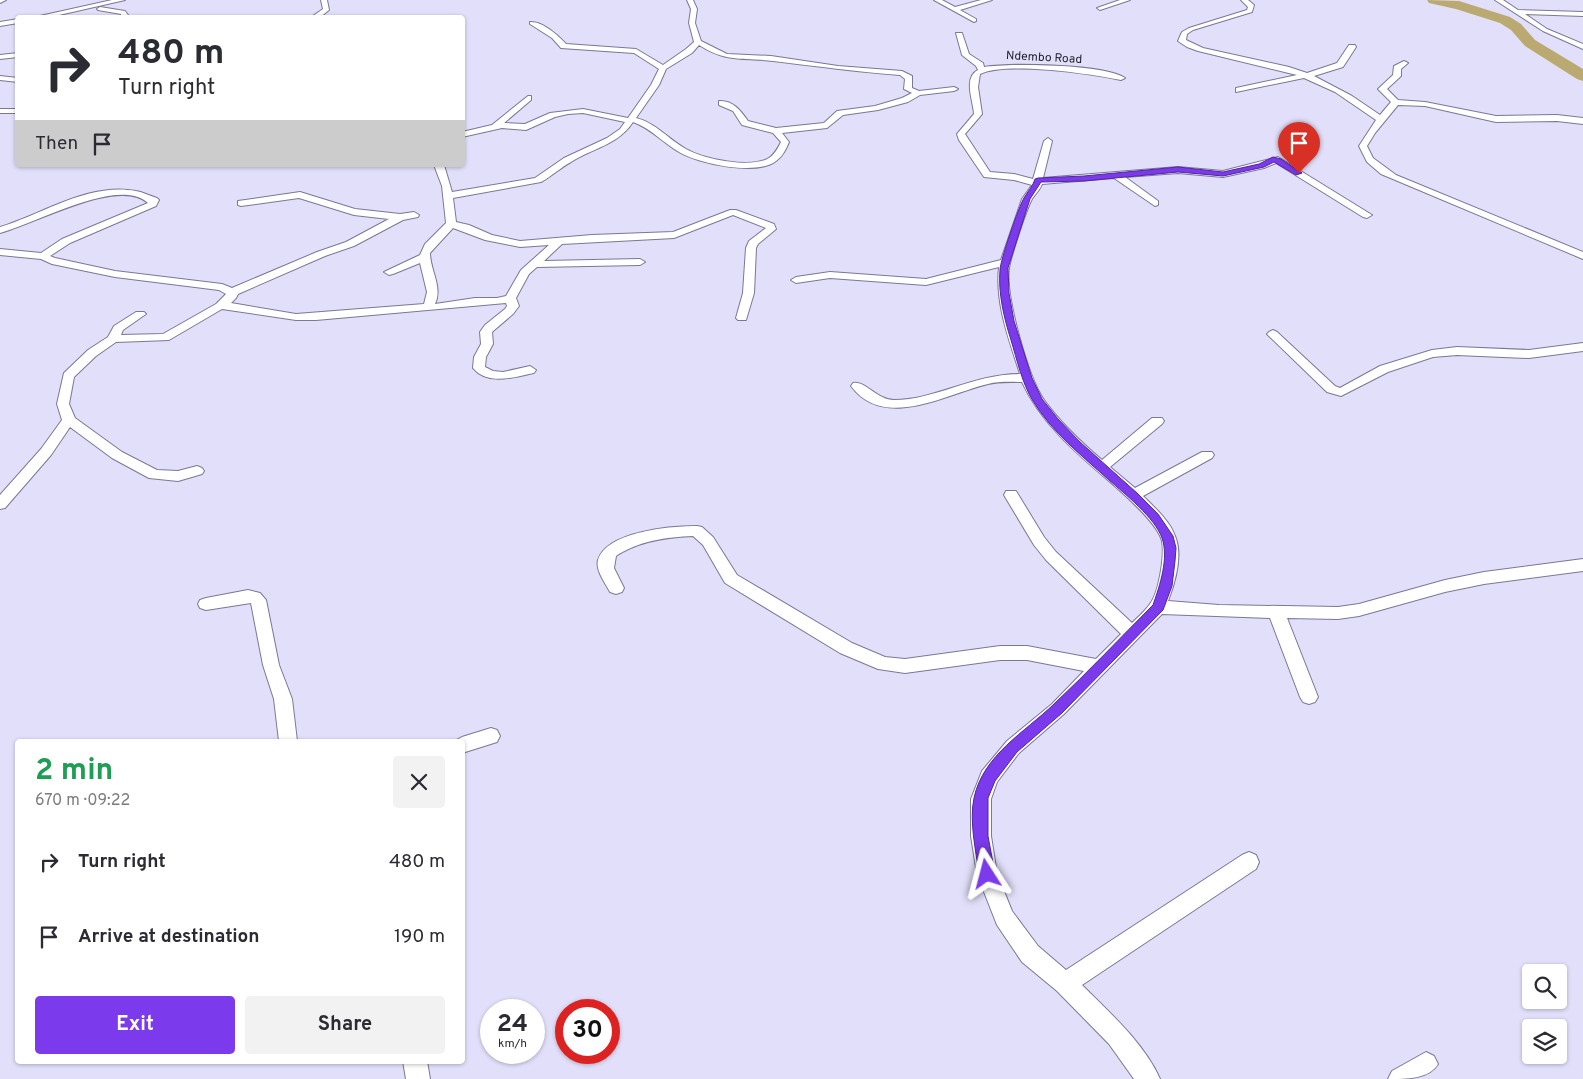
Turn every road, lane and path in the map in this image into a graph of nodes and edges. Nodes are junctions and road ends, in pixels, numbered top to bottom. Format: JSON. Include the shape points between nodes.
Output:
{"nodes":[{"id":1,"x":122,"y":0,"type":"edge"},
{"id":2,"x":324,"y":0,"type":"edge"},
{"id":3,"x":690,"y":0,"type":"edge"},
{"id":4,"x":937,"y":0,"type":"edge"},
{"id":5,"x":989,"y":0,"type":"edge"},
{"id":6,"x":1127,"y":0,"type":"edge"},
{"id":7,"x":1244,"y":0,"type":"edge"},
{"id":8,"x":1498,"y":0,"type":"edge"},
{"id":9,"x":84,"y":8,"type":"junction"},
{"id":10,"x":1100,"y":8,"type":"dead end"},
{"id":11,"x":955,"y":9,"type":"junction"},
{"id":12,"x":1517,"y":12,"type":"junction"},
{"id":13,"x":1583,"y":14,"type":"edge"},
{"id":14,"x":49,"y":15,"type":"edge"},
{"id":15,"x":124,"y":15,"type":"edge"},
{"id":16,"x":317,"y":15,"type":"edge"},
{"id":17,"x":974,"y":20,"type":"dead end"},
{"id":18,"x":15,"y":21,"type":"edge"},
{"id":19,"x":532,"y":23,"type":"dead end"},
{"id":20,"x":0,"y":24,"type":"edge"},
{"id":21,"x":959,"y":35,"type":"dead end"},
{"id":22,"x":698,"y":42,"type":"junction"},
{"id":23,"x":1352,"y":47,"type":"dead end"},
{"id":24,"x":1583,"y":47,"type":"edge"},
{"id":25,"x":15,"y":55,"type":"edge"},
{"id":26,"x":0,"y":57,"type":"edge"},
{"id":27,"x":1404,"y":63,"type":"dead end"},
{"id":28,"x":663,"y":68,"type":"junction"},
{"id":29,"x":981,"y":69,"type":"junction"},
{"id":30,"x":1307,"y":76,"type":"junction"},
{"id":31,"x":0,"y":78,"type":"edge"},
{"id":32,"x":1121,"y":78,"type":"dead end"},
{"id":33,"x":15,"y":80,"type":"edge"},
{"id":34,"x":954,"y":89,"type":"dead end"},
{"id":35,"x":1239,"y":90,"type":"dead end"},
{"id":36,"x":918,"y":93,"type":"junction"},
{"id":37,"x":528,"y":98,"type":"dead end"},
{"id":38,"x":1396,"y":102,"type":"junction"},
{"id":39,"x":722,"y":103,"type":"dead end"},
{"id":40,"x":0,"y":111,"type":"edge"},
{"id":41,"x":15,"y":111,"type":"edge"},
{"id":42,"x":631,"y":120,"type":"junction"},
{"id":43,"x":1382,"y":120,"type":"junction"},
{"id":44,"x":1583,"y":121,"type":"edge"},
{"id":45,"x":496,"y":125,"type":"junction"},
{"id":46,"x":776,"y":131,"type":"junction"},
{"id":47,"x":465,"y":134,"type":"edge"},
{"id":48,"x":1048,"y":141,"type":"dead end"},
{"id":49,"x":440,"y":167,"type":"edge"},
{"id":50,"x":1114,"y":174,"type":"junction"},
{"id":51,"x":1038,"y":182,"type":"junction"},
{"id":52,"x":448,"y":196,"type":"junction"},
{"id":53,"x":241,"y":203,"type":"dead end"},
{"id":54,"x":1155,"y":204,"type":"dead end"},
{"id":55,"x":414,"y":215,"type":"dead end"},
{"id":56,"x":1367,"y":215,"type":"dead end"},
{"id":57,"x":400,"y":217,"type":"junction"},
{"id":58,"x":451,"y":224,"type":"junction"},
{"id":59,"x":0,"y":230,"type":"edge"},
{"id":60,"x":559,"y":241,"type":"junction"},
{"id":61,"x":0,"y":252,"type":"edge"},
{"id":62,"x":43,"y":256,"type":"junction"},
{"id":63,"x":1583,"y":256,"type":"edge"},
{"id":64,"x":425,"y":257,"type":"junction"},
{"id":65,"x":640,"y":262,"type":"dead end"},
{"id":66,"x":1006,"y":262,"type":"junction"},
{"id":67,"x":532,"y":264,"type":"junction"},
{"id":68,"x":389,"y":272,"type":"dead end"},
{"id":69,"x":796,"y":280,"type":"dead end"},
{"id":70,"x":232,"y":292,"type":"junction"},
{"id":71,"x":510,"y":298,"type":"junction"},
{"id":72,"x":220,"y":306,"type":"junction"},
{"id":73,"x":428,"y":307,"type":"junction"},
{"id":74,"x":140,"y":314,"type":"dead end"},
{"id":75,"x":742,"y":318,"type":"dead end"},
{"id":76,"x":1273,"y":334,"type":"dead end"},
{"id":77,"x":113,"y":339,"type":"junction"},
{"id":78,"x":1583,"y":346,"type":"edge"},
{"id":79,"x":530,"y":370,"type":"dead end"},
{"id":80,"x":1027,"y":378,"type":"junction"},
{"id":81,"x":857,"y":386,"type":"dead end"},
{"id":82,"x":69,"y":420,"type":"junction"},
{"id":83,"x":1156,"y":421,"type":"dead end"},
{"id":84,"x":1207,"y":454,"type":"dead end"},
{"id":85,"x":1101,"y":467,"type":"junction"},
{"id":86,"x":197,"y":471,"type":"dead end"},
{"id":87,"x":1011,"y":495,"type":"dead end"},
{"id":88,"x":1134,"y":495,"type":"junction"},
{"id":89,"x":0,"y":504,"type":"edge"},
{"id":90,"x":1583,"y":565,"type":"edge"},
{"id":91,"x":616,"y":588,"type":"dead end"},
{"id":92,"x":206,"y":604,"type":"dead end"},
{"id":93,"x":1158,"y":607,"type":"junction"},
{"id":94,"x":1276,"y":612,"type":"junction"},
{"id":95,"x":1131,"y":633,"type":"junction"},
{"id":96,"x":1099,"y":667,"type":"junction"},
{"id":97,"x":1310,"y":697,"type":"dead end"},
{"id":98,"x":491,"y":736,"type":"dead end"},
{"id":99,"x":288,"y":739,"type":"edge"},
{"id":100,"x":465,"y":744,"type":"edge"},
{"id":101,"x":1249,"y":862,"type":"dead end"},
{"id":102,"x":1065,"y":983,"type":"junction"},
{"id":103,"x":416,"y":1064,"type":"edge"},
{"id":104,"x":1426,"y":1064,"type":"dead end"},
{"id":105,"x":418,"y":1079,"type":"edge"},
{"id":106,"x":1148,"y":1079,"type":"edge"},
{"id":107,"x":1400,"y":1079,"type":"edge"}],
"edges":[{"from":1,"to":9,"type":"street"},
{"from":2,"to":16,"type":"street","via":[[326,10]]},
{"from":3,"to":22,"type":"street"},
{"from":4,"to":11,"type":"street"},
{"from":5,"to":11,"type":"street"},
{"from":6,"to":10,"type":"street"},
{"from":7,"to":30,"type":"street","via":[[1252,6],[1250,11],[1191,29],[1184,33],[1182,42]]},
{"from":8,"to":12,"type":"street"},
{"from":9,"to":14,"type":"street"},
{"from":9,"to":15,"type":"street","via":[[123,12]]},
{"from":11,"to":17,"type":"street"},
{"from":12,"to":13,"type":"street"},
{"from":12,"to":24,"type":"street","via":[[1545,30]]},
{"from":18,"to":20,"type":"street"},
{"from":19,"to":28,"type":"street","via":[[555,36],[564,46],[636,51]]},
{"from":21,"to":29,"type":"street","via":[[966,55]]},
{"from":22,"to":28,"type":"street"},
{"from":22,"to":36,"type":"street","via":[[716,54],[726,56],[902,73],[909,78],[908,89]]},
{"from":23,"to":30,"type":"street","via":[[1340,65]]},
{"from":25,"to":26,"type":"street"},
{"from":27,"to":38,"type":"street","via":[[1397,68],[1397,76],[1382,89]]},
{"from":28,"to":42,"type":"street"},
{"from":29,"to":32,"type":"street","name":"Ndembo Road","via":[[1077,70]]},
{"from":29,"to":51,"type":"street","via":[[974,83],[978,114],[961,134],[963,140],[988,175]]},
{"from":30,"to":35,"type":"street"},
{"from":30,"to":43,"type":"street","via":[[1362,105]]},
{"from":31,"to":33,"type":"street"},
{"from":34,"to":36,"type":"street"},
{"from":36,"to":46,"type":"street","via":[[875,108],[840,113],[827,125]]},
{"from":37,"to":45,"type":"street"},
{"from":38,"to":43,"type":"street"},
{"from":38,"to":44,"type":"street","via":[[1426,104],[1496,120],[1556,118]]},
{"from":39,"to":46,"type":"street","via":[[736,110],[748,125]]},
{"from":40,"to":41,"type":"street"},
{"from":42,"to":45,"type":"street","via":[[568,112],[526,127]]},
{"from":42,"to":46,"type":"street","via":[[650,125],[687,153],[746,166],[772,161],[781,152],[786,142]]},
{"from":42,"to":52,"type":"street","via":[[610,140],[567,160],[538,180]]},
{"from":43,"to":63,"type":"street","via":[[1364,140],[1363,146],[1366,155],[1379,169]]},
{"from":45,"to":47,"type":"street"},
{"from":48,"to":51,"type":"street"},
{"from":49,"to":52,"type":"street"},
{"from":50,"to":51,"type":"street"},
{"from":50,"to":54,"type":"street"},
{"from":50,"to":56,"type":"street","via":[[1178,170],[1223,174],[1278,160]]},
{"from":51,"to":66,"type":"street","via":[[1027,199]]},
{"from":52,"to":58,"type":"street"},
{"from":53,"to":57,"type":"street","via":[[300,195],[354,212]]},
{"from":55,"to":57,"type":"street"},
{"from":57,"to":70,"type":"street","via":[[350,244]]},
{"from":58,"to":60,"type":"street","via":[[489,238],[520,244]]},
{"from":58,"to":64,"type":"street","via":[[428,246]]},
{"from":59,"to":62,"type":"street","via":[[104,193],[132,192],[154,200],[148,208],[72,239]]},
{"from":60,"to":67,"type":"street"},
{"from":60,"to":75,"type":"street","via":[[674,235],[732,212],[770,226],[769,231],[753,242],[751,248],[750,283]]},
{"from":61,"to":62,"type":"street"},
{"from":62,"to":70,"type":"street","via":[[79,268],[198,283]]},
{"from":64,"to":68,"type":"street"},
{"from":64,"to":73,"type":"street","via":[[433,282]]},
{"from":65,"to":67,"type":"street"},
{"from":66,"to":69,"type":"street","via":[[926,282],[830,275]]},
{"from":66,"to":80,"type":"street","via":[[1004,293],[1009,321]]},
{"from":67,"to":71,"type":"street"},
{"from":70,"to":72,"type":"street","via":[[232,296]]},
{"from":71,"to":73,"type":"street","via":[[501,302],[477,301]]},
{"from":71,"to":79,"type":"street","via":[[513,306],[509,314],[486,332],[487,344],[480,357],[479,368],[498,376]]},
{"from":72,"to":73,"type":"street","via":[[296,317]]},
{"from":72,"to":77,"type":"street","via":[[165,337]]},
{"from":74,"to":77,"type":"street","via":[[118,328]]},
{"from":76,"to":78,"type":"street","via":[[1336,392],[1384,369],[1432,354],[1457,351],[1529,354]]},
{"from":77,"to":82,"type":"street","via":[[92,353],[68,376],[63,404]]},
{"from":80,"to":81,"type":"street","via":[[988,380],[888,405],[873,400]]},
{"from":80,"to":85,"type":"street","via":[[1037,400],[1054,421]]},
{"from":82,"to":86,"type":"street","via":[[117,455],[154,475],[178,476]]},
{"from":82,"to":89,"type":"street","via":[[46,452]]},
{"from":83,"to":85,"type":"street"},
{"from":84,"to":88,"type":"street"},
{"from":85,"to":88,"type":"street"},
{"from":87,"to":95,"type":"street","via":[[1038,541],[1051,556]]},
{"from":88,"to":93,"type":"street","via":[[1168,536],[1166,586]]},
{"from":90,"to":94,"type":"street","via":[[1468,582],[1359,610]]},
{"from":91,"to":96,"type":"street","via":[[606,570],[610,551],[667,532],[697,531],[708,542],[731,579],[846,648],[884,664],[905,666],[1000,653],[1027,653]]},
{"from":92,"to":99,"type":"street","via":[[248,596],[258,600],[271,665],[283,699]]},
{"from":93,"to":94,"type":"street"},
{"from":93,"to":95,"type":"street"},
{"from":94,"to":97,"type":"street"},
{"from":95,"to":96,"type":"street"},
{"from":96,"to":102,"type":"street","via":[[1058,709],[1012,747],[989,777],[981,798],[981,836],[987,874],[1004,918],[1030,954]]},
{"from":98,"to":100,"type":"street"},
{"from":101,"to":102,"type":"street"},
{"from":102,"to":106,"type":"street","via":[[1117,1036]]},
{"from":103,"to":105,"type":"street"},
{"from":104,"to":107,"type":"street"}]}
